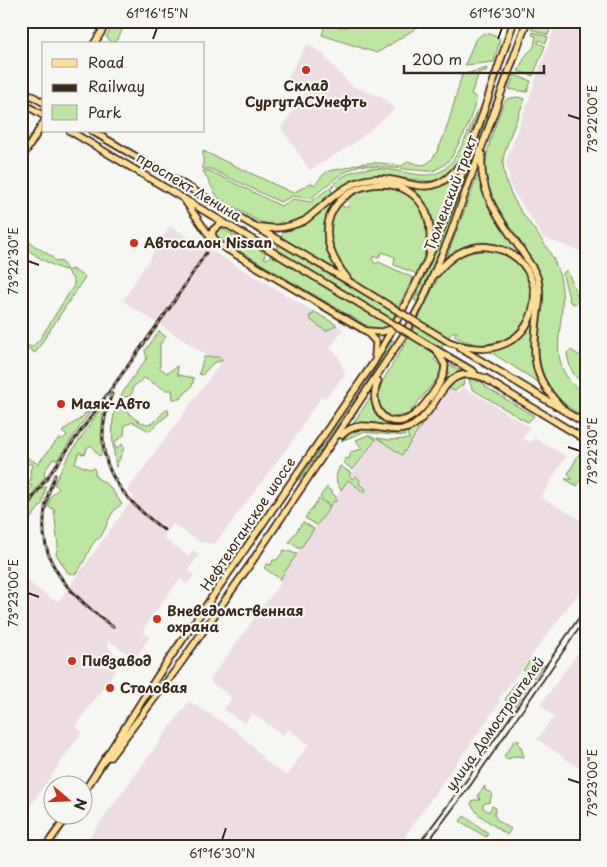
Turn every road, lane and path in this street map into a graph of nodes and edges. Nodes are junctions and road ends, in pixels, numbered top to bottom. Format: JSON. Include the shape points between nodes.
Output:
{"nodes":[{"id":1,"x":108,"y":21,"type":"edge"},
{"id":2,"x":514,"y":21,"type":"edge"},
{"id":3,"x":527,"y":21,"type":"edge"},
{"id":4,"x":95,"y":42,"type":"edge"},
{"id":5,"x":21,"y":89,"type":"edge"},
{"id":6,"x":21,"y":102,"type":"edge"},
{"id":7,"x":42,"y":102,"type":"edge"},
{"id":8,"x":42,"y":115,"type":"edge"},
{"id":9,"x":42,"y":125,"type":"edge"},
{"id":10,"x":72,"y":132,"type":"edge"},
{"id":11,"x":94,"y":132,"type":"edge"},
{"id":12,"x":484,"y":142,"type":"junction"},
{"id":13,"x":468,"y":152,"type":"junction"},
{"id":14,"x":21,"y":159,"type":"edge"},
{"id":15,"x":342,"y":194,"type":"junction"},
{"id":16,"x":183,"y":198,"type":"junction"},
{"id":17,"x":247,"y":221,"type":"junction"},
{"id":18,"x":229,"y":226,"type":"junction"},
{"id":19,"x":224,"y":247,"type":"junction"},
{"id":20,"x":422,"y":272,"type":"junction"},
{"id":21,"x":431,"y":280,"type":"junction"},
{"id":22,"x":350,"y":282,"type":"junction"},
{"id":23,"x":394,"y":328,"type":"junction"},
{"id":24,"x":366,"y":331,"type":"junction"},
{"id":25,"x":449,"y":342,"type":"junction"},
{"id":26,"x":442,"y":355,"type":"junction"},
{"id":27,"x":374,"y":362,"type":"junction"},
{"id":28,"x":384,"y":367,"type":"junction"},
{"id":29,"x":487,"y":379,"type":"junction"},
{"id":30,"x":565,"y":411,"type":"junction"},
{"id":31,"x":586,"y":424,"type":"edge"},
{"id":32,"x":586,"y":440,"type":"edge"},
{"id":33,"x":332,"y":446,"type":"junction"},
{"id":34,"x":586,"y":613,"type":"edge"},
{"id":35,"x":106,"y":760,"type":"junction"},
{"id":36,"x":92,"y":780,"type":"edge"},
{"id":37,"x":62,"y":824,"type":"edge"},
{"id":38,"x":46,"y":846,"type":"edge"},
{"id":39,"x":421,"y":846,"type":"edge"}],
"edges":[{"from":1,"to":4,"type":"main road"},
{"from":2,"to":13,"type":"main road","name":"Тюменский тракт"},
{"from":3,"to":12,"type":"main road","name":"Тюменский тракт"},
{"from":5,"to":7,"type":"main road"},
{"from":6,"to":8,"type":"main road"},
{"from":9,"to":14,"type":"main road"},
{"from":10,"to":16,"type":"main road","name":"проспект Ленина"},
{"from":11,"to":17,"type":"main road","name":"проспект Ленина"},
{"from":12,"to":21,"type":"main road","name":"Тюменский тракт"},
{"from":12,"to":30,"type":"main road","via":[[481,170],[487,198],[538,281],[534,348],[537,374],[552,398]]},
{"from":13,"to":15,"type":"main road","via":[[452,175],[438,184],[368,179],[356,182]]},
{"from":13,"to":20,"type":"main road","name":"Тюменский тракт"},
{"from":15,"to":17,"type":"main road","via":[[304,221],[278,229]]},
{"from":15,"to":20,"type":"main road","via":[[380,184],[402,188],[417,198],[425,210],[430,228],[429,252]]},
{"from":15,"to":22,"type":"main road","via":[[327,233],[331,253]]},
{"from":16,"to":18,"type":"main road","name":"проспект Ленина"},
{"from":16,"to":19,"type":"main road","via":[[206,235]]},
{"from":17,"to":22,"type":"main road","name":"проспект Ленина"},
{"from":18,"to":19,"type":"main road","via":[[220,224],[213,230],[215,240]]},
{"from":18,"to":26,"type":"main road","name":"проспект Ленина","bridge":true},
{"from":19,"to":24,"type":"main road"},
{"from":20,"to":23,"type":"main road","name":"Тюменский тракт"},
{"from":21,"to":25,"type":"main road","via":[[454,256],[482,246],[513,256],[526,269],[532,282],[535,295],[531,317],[511,341],[483,349]]},
{"from":21,"to":28,"type":"main road","name":"Тюменский тракт","via":[[414,317]]},
{"from":22,"to":25,"type":"main road","name":"проспект Ленина","bridge":true},
{"from":23,"to":24,"type":"main road","via":[[381,332]]},
{"from":23,"to":27,"type":"main road","name":"Нефтеюганское шоссе"},
{"from":24,"to":27,"type":"main road","via":[[376,342]]},
{"from":25,"to":30,"type":"main road","name":"проспект Ленина"},
{"from":26,"to":28,"type":"main road","via":[[445,370],[438,386],[415,415],[404,420],[392,421],[384,417],[374,404],[373,395]]},
{"from":26,"to":29,"type":"main road","name":"проспект Ленина"},
{"from":27,"to":35,"type":"main road","name":"Нефтеюганское шоссе","via":[[159,674]]},
{"from":28,"to":33,"type":"main road","name":"Нефтеюганское шоссе"},
{"from":29,"to":32,"type":"main road","name":"проспект Ленина"},
{"from":29,"to":33,"type":"main road","via":[[469,373],[461,375],[452,379],[416,424],[400,429],[354,426]]},
{"from":30,"to":31,"type":"main road","name":"проспект Ленина"},
{"from":33,"to":35,"type":"main road","name":"Нефтеюганское шоссе","via":[[178,667]]},
{"from":34,"to":39,"type":"street","name":"улица Домостроителей"},
{"from":35,"to":36,"type":"main road","name":"Нефтеюганское шоссе"},
{"from":37,"to":38,"type":"main road"}]}
